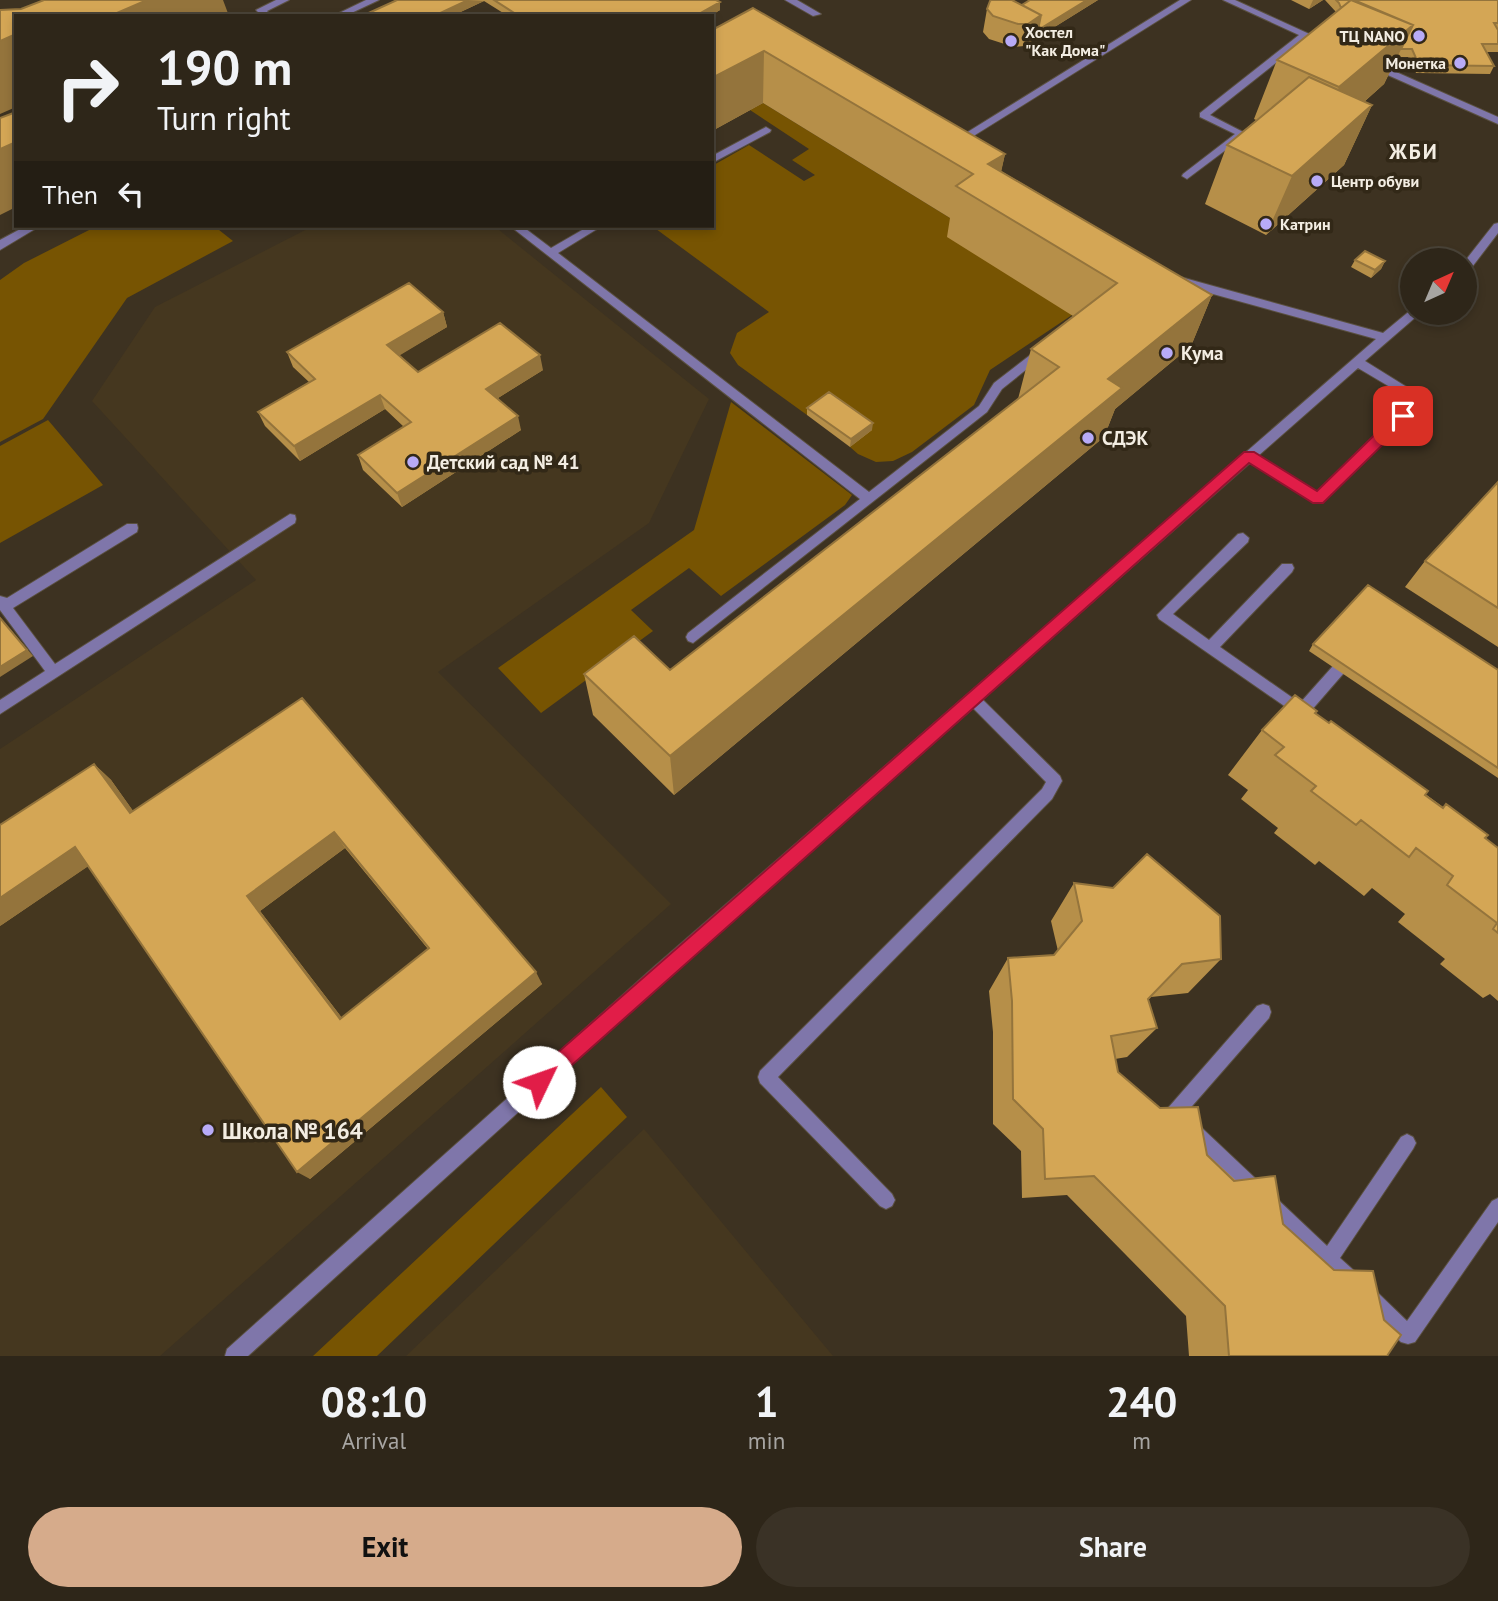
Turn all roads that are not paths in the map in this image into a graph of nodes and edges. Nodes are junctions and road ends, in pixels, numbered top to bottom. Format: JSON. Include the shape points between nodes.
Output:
{"nodes":[{"id":1,"x":284,"y":0,"type":"edge"},
{"id":2,"x":373,"y":0,"type":"edge"},
{"id":3,"x":790,"y":0,"type":"edge"},
{"id":4,"x":1186,"y":0,"type":"edge"},
{"id":5,"x":1228,"y":0,"type":"edge"},
{"id":6,"x":265,"y":14,"type":"edge"},
{"id":7,"x":342,"y":14,"type":"edge"},
{"id":8,"x":816,"y":14,"type":"dead end"},
{"id":9,"x":1306,"y":35,"type":"junction"},
{"id":10,"x":1329,"y":45,"type":"edge"},
{"id":11,"x":1364,"y":61,"type":"edge"},
{"id":12,"x":1498,"y":121,"type":"edge"},
{"id":13,"x":766,"y":130,"type":"dead end"},
{"id":14,"x":952,"y":131,"type":"edge"},
{"id":15,"x":963,"y":138,"type":"junction"},
{"id":16,"x":972,"y":147,"type":"edge"},
{"id":17,"x":714,"y":159,"type":"edge"},
{"id":18,"x":1187,"y":176,"type":"dead end"},
{"id":19,"x":1498,"y":226,"type":"edge"},
{"id":20,"x":31,"y":228,"type":"edge"},
{"id":21,"x":518,"y":228,"type":"edge"},
{"id":22,"x":594,"y":228,"type":"edge"},
{"id":23,"x":0,"y":246,"type":"edge"},
{"id":24,"x":550,"y":253,"type":"junction"},
{"id":25,"x":1477,"y":253,"type":"edge"},
{"id":26,"x":1167,"y":278,"type":"edge"},
{"id":27,"x":1400,"y":325,"type":"edge"},
{"id":28,"x":1385,"y":338,"type":"junction"},
{"id":29,"x":1053,"y":343,"type":"edge"},
{"id":30,"x":1357,"y":362,"type":"junction"},
{"id":31,"x":1249,"y":456,"type":"junction"},
{"id":32,"x":868,"y":498,"type":"junction"},
{"id":33,"x":290,"y":519,"type":"dead end"},
{"id":34,"x":132,"y":528,"type":"dead end"},
{"id":35,"x":1243,"y":538,"type":"dead end"},
{"id":36,"x":1287,"y":568,"type":"dead end"},
{"id":37,"x":3,"y":603,"type":"edge"},
{"id":38,"x":693,"y":637,"type":"dead end"},
{"id":39,"x":1210,"y":648,"type":"junction"},
{"id":40,"x":1338,"y":670,"type":"edge"},
{"id":41,"x":53,"y":672,"type":"junction"},
{"id":42,"x":974,"y":700,"type":"junction"},
{"id":43,"x":0,"y":708,"type":"edge"},
{"id":44,"x":1263,"y":1012,"type":"dead end"},
{"id":45,"x":1407,"y":1143,"type":"dead end"},
{"id":46,"x":886,"y":1200,"type":"dead end"},
{"id":47,"x":1498,"y":1207,"type":"edge"},
{"id":48,"x":1328,"y":1260,"type":"junction"},
{"id":49,"x":234,"y":1356,"type":"edge"}],
"edges":[{"from":1,"to":6,"type":"lane","via":[[261,10]]},
{"from":2,"to":7,"type":"lane"},
{"from":3,"to":8,"type":"lane"},
{"from":4,"to":15,"type":"lane"},
{"from":5,"to":9,"type":"lane"},
{"from":9,"to":10,"type":"lane"},
{"from":9,"to":18,"type":"lane","via":[[1203,115],[1242,134]]},
{"from":11,"to":12,"type":"lane"},
{"from":13,"to":17,"type":"lane"},
{"from":14,"to":15,"type":"lane"},
{"from":15,"to":16,"type":"lane"},
{"from":19,"to":25,"type":"lane"},
{"from":20,"to":23,"type":"lane"},
{"from":21,"to":24,"type":"lane"},
{"from":22,"to":24,"type":"lane"},
{"from":24,"to":32,"type":"lane"},
{"from":26,"to":28,"type":"lane"},
{"from":27,"to":28,"type":"lane"},
{"from":28,"to":30,"type":"lane"},
{"from":29,"to":32,"type":"lane","via":[[998,386],[983,409]]},
{"from":30,"to":31,"type":"lane"},
{"from":30,"to":31,"type":"lane","via":[[1420,399],[1318,499]]},
{"from":31,"to":42,"type":"lane"},
{"from":32,"to":38,"type":"lane"},
{"from":33,"to":41,"type":"lane"},
{"from":34,"to":37,"type":"lane"},
{"from":35,"to":39,"type":"lane","via":[[1164,615]]},
{"from":36,"to":39,"type":"lane"},
{"from":37,"to":41,"type":"lane"},
{"from":39,"to":40,"type":"lane","via":[[1307,716]]},
{"from":41,"to":43,"type":"lane"},
{"from":42,"to":46,"type":"lane","via":[[1055,781],[766,1077]]},
{"from":42,"to":49,"type":"lane","via":[[660,972]]},
{"from":44,"to":48,"type":"lane","via":[[1174,1114]]},
{"from":45,"to":48,"type":"lane"},
{"from":47,"to":48,"type":"lane","via":[[1408,1335]]}]}
